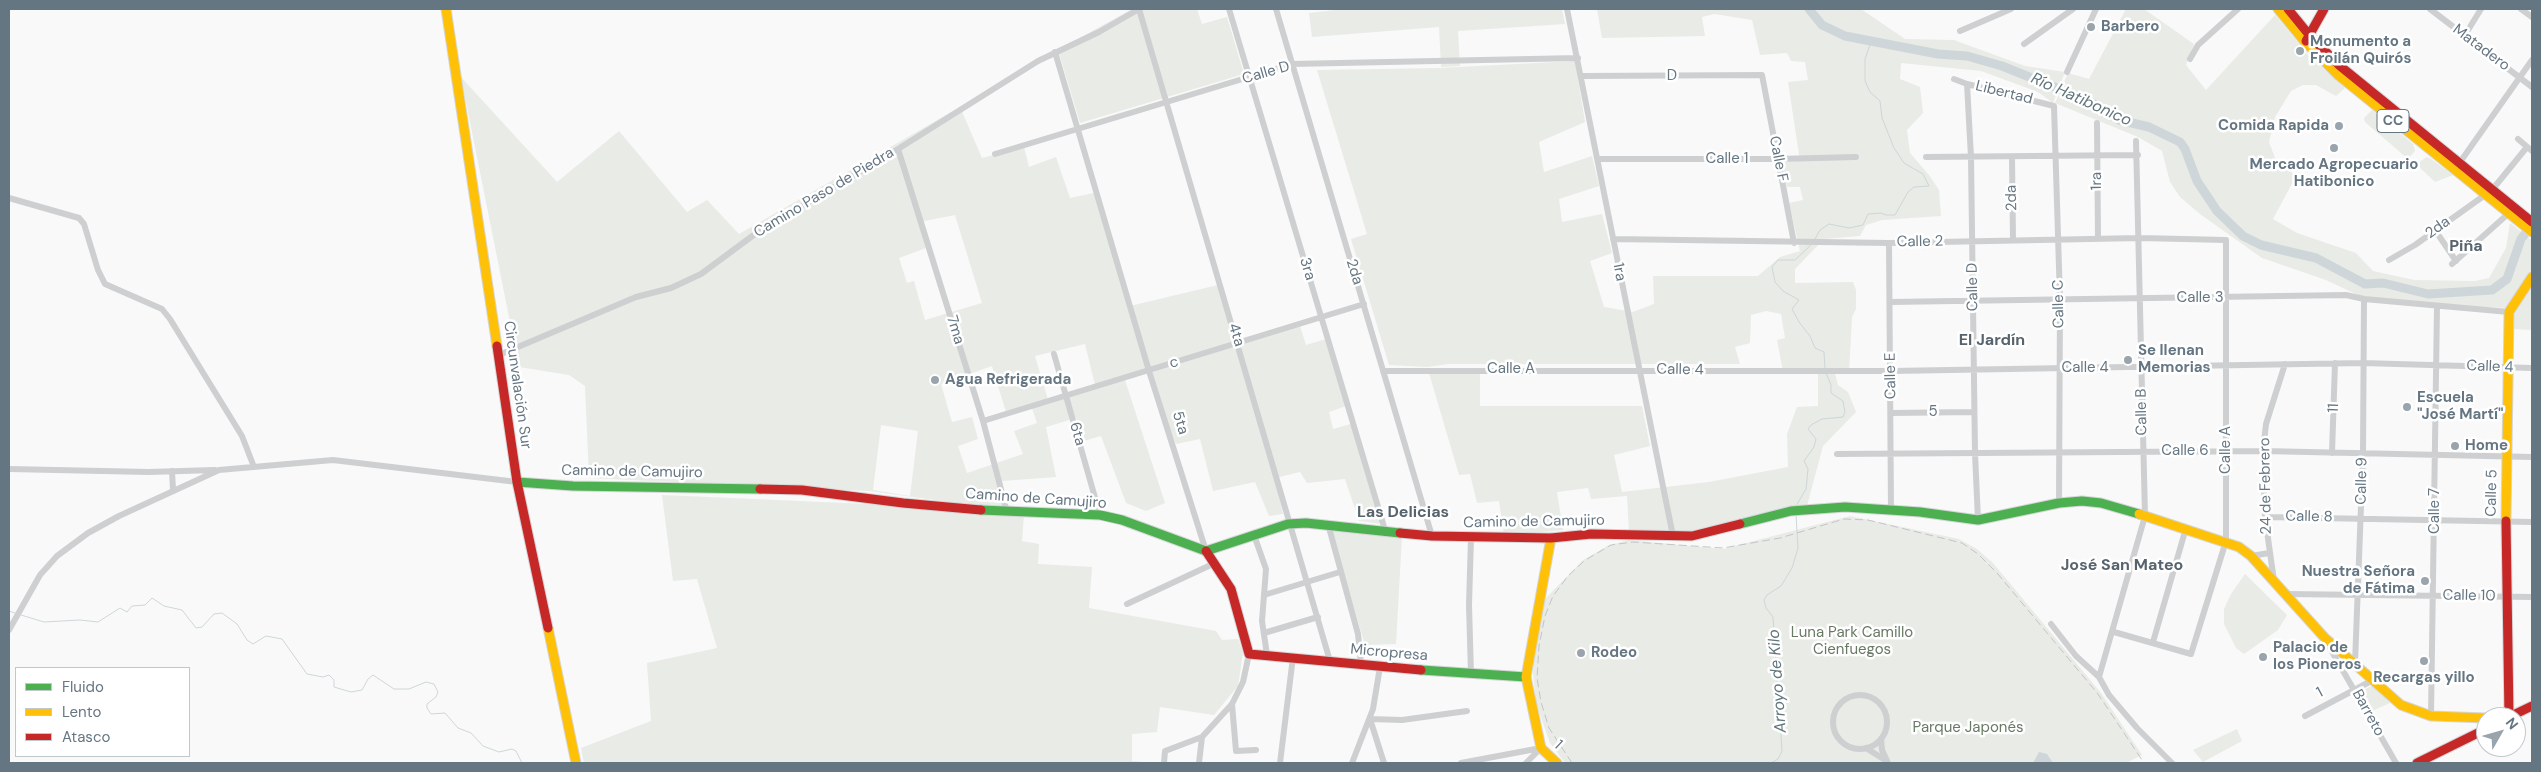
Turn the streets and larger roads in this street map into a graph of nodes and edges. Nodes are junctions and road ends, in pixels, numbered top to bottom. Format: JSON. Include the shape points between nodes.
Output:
{"nodes":[{"id":1,"x":446,"y":9,"type":"edge"},
{"id":2,"x":1139,"y":9,"type":"edge"},
{"id":3,"x":1229,"y":9,"type":"edge"},
{"id":4,"x":1276,"y":9,"type":"edge"},
{"id":5,"x":1567,"y":9,"type":"edge"},
{"id":6,"x":2011,"y":9,"type":"edge"},
{"id":7,"x":2073,"y":9,"type":"edge"},
{"id":8,"x":2096,"y":9,"type":"edge"},
{"id":9,"x":2238,"y":9,"type":"edge"},
{"id":10,"x":2278,"y":9,"type":"edge"},
{"id":11,"x":2288,"y":9,"type":"edge"},
{"id":12,"x":2324,"y":9,"type":"edge"},
{"id":13,"x":2430,"y":9,"type":"edge"},
{"id":14,"x":2481,"y":9,"type":"edge"},
{"id":15,"x":2521,"y":9,"type":"edge"},
{"id":16,"x":2532,"y":17,"type":"edge"},
{"id":17,"x":1960,"y":30,"type":"dead end"},
{"id":18,"x":2465,"y":35,"type":"junction"},
{"id":19,"x":2307,"y":39,"type":"junction"},
{"id":20,"x":2024,"y":44,"type":"dead end"},
{"id":21,"x":1055,"y":52,"type":"junction"},
{"id":22,"x":1578,"y":58,"type":"junction"},
{"id":23,"x":2190,"y":59,"type":"dead end"},
{"id":24,"x":2532,"y":60,"type":"edge"},
{"id":25,"x":1292,"y":64,"type":"junction"},
{"id":26,"x":2067,"y":72,"type":"dead end"},
{"id":27,"x":1762,"y":75,"type":"joint"},
{"id":28,"x":1582,"y":76,"type":"junction"},
{"id":29,"x":1249,"y":77,"type":"junction"},
{"id":30,"x":1954,"y":78,"type":"dead end"},
{"id":31,"x":2522,"y":78,"type":"junction"},
{"id":32,"x":1967,"y":84,"type":"junction"},
{"id":33,"x":2532,"y":87,"type":"edge"},
{"id":34,"x":1164,"y":103,"type":"junction"},
{"id":35,"x":2054,"y":106,"type":"joint"},
{"id":36,"x":2097,"y":123,"type":"dead end"},
{"id":37,"x":1078,"y":129,"type":"junction"},
{"id":38,"x":2518,"y":139,"type":"dead end"},
{"id":39,"x":2136,"y":141,"type":"dead end"},
{"id":40,"x":898,"y":148,"type":"junction"},
{"id":41,"x":2530,"y":149,"type":"edge"},
{"id":42,"x":995,"y":154,"type":"dead end"},
{"id":43,"x":2055,"y":155,"type":"junction"},
{"id":44,"x":2096,"y":155,"type":"junction"},
{"id":45,"x":2138,"y":155,"type":"junction"},
{"id":46,"x":1856,"y":157,"type":"dead end"},
{"id":47,"x":1926,"y":157,"type":"dead end"},
{"id":48,"x":1971,"y":157,"type":"junction"},
{"id":49,"x":2012,"y":157,"type":"junction"},
{"id":50,"x":1598,"y":159,"type":"junction"},
{"id":51,"x":1778,"y":159,"type":"junction"},
{"id":52,"x":2457,"y":167,"type":"junction"},
{"id":53,"x":2489,"y":192,"type":"junction"},
{"id":54,"x":9,"y":198,"type":"edge"},
{"id":55,"x":2513,"y":213,"type":"junction"},
{"id":56,"x":2532,"y":222,"type":"edge"},
{"id":57,"x":2435,"y":230,"type":"junction"},
{"id":58,"x":2532,"y":232,"type":"edge"},
{"id":59,"x":2140,"y":238,"type":"junction"},
{"id":60,"x":1613,"y":239,"type":"junction"},
{"id":61,"x":2013,"y":240,"type":"junction"},
{"id":62,"x":2058,"y":240,"type":"junction"},
{"id":63,"x":2098,"y":240,"type":"junction"},
{"id":64,"x":2226,"y":240,"type":"joint"},
{"id":65,"x":1972,"y":241,"type":"junction"},
{"id":66,"x":1794,"y":242,"type":"junction"},
{"id":67,"x":1889,"y":243,"type":"junction"},
{"id":68,"x":2389,"y":260,"type":"dead end"},
{"id":69,"x":2532,"y":277,"type":"edge"},
{"id":70,"x":2139,"y":298,"type":"junction"},
{"id":71,"x":2226,"y":298,"type":"junction"},
{"id":72,"x":2364,"y":299,"type":"junction"},
{"id":73,"x":2060,"y":300,"type":"junction"},
{"id":74,"x":1973,"y":301,"type":"junction"},
{"id":75,"x":1890,"y":302,"type":"junction"},
{"id":76,"x":1364,"y":304,"type":"junction"},
{"id":77,"x":2437,"y":306,"type":"junction"},
{"id":78,"x":2509,"y":312,"type":"junction"},
{"id":79,"x":1321,"y":318,"type":"junction"},
{"id":80,"x":1238,"y":344,"type":"junction"},
{"id":81,"x":1054,"y":354,"type":"dead end"},
{"id":82,"x":499,"y":355,"type":"junction"},
{"id":83,"x":2335,"y":363,"type":"junction"},
{"id":84,"x":2363,"y":363,"type":"junction"},
{"id":85,"x":2285,"y":364,"type":"junction"},
{"id":86,"x":2226,"y":365,"type":"junction"},
{"id":87,"x":2438,"y":365,"type":"junction"},
{"id":88,"x":2508,"y":367,"type":"junction"},
{"id":89,"x":2060,"y":368,"type":"junction"},
{"id":90,"x":2141,"y":368,"type":"junction"},
{"id":91,"x":2532,"y":368,"type":"edge"},
{"id":92,"x":1638,"y":369,"type":"junction"},
{"id":93,"x":1974,"y":369,"type":"junction"},
{"id":94,"x":1150,"y":371,"type":"junction"},
{"id":95,"x":1383,"y":371,"type":"junction"},
{"id":96,"x":1890,"y":371,"type":"junction"},
{"id":97,"x":1066,"y":396,"type":"junction"},
{"id":98,"x":1974,"y":412,"type":"junction"},
{"id":99,"x":1891,"y":413,"type":"junction"},
{"id":100,"x":983,"y":421,"type":"junction"},
{"id":101,"x":2143,"y":451,"type":"junction"},
{"id":102,"x":2226,"y":451,"type":"junction"},
{"id":103,"x":2263,"y":451,"type":"junction"},
{"id":104,"x":2059,"y":452,"type":"junction"},
{"id":105,"x":1975,"y":453,"type":"junction"},
{"id":106,"x":1837,"y":454,"type":"dead end"},
{"id":107,"x":1892,"y":454,"type":"junction"},
{"id":108,"x":2332,"y":454,"type":"junction"},
{"id":109,"x":2363,"y":454,"type":"junction"},
{"id":110,"x":2436,"y":456,"type":"junction"},
{"id":111,"x":2506,"y":457,"type":"junction"},
{"id":112,"x":2532,"y":457,"type":"edge"},
{"id":113,"x":254,"y":467,"type":"junction"},
{"id":114,"x":9,"y":470,"type":"edge"},
{"id":115,"x":219,"y":470,"type":"junction"},
{"id":116,"x":172,"y":471,"type":"junction"},
{"id":117,"x":517,"y":482,"type":"junction"},
{"id":118,"x":173,"y":490,"type":"junction"},
{"id":119,"x":2059,"y":503,"type":"junction"},
{"id":120,"x":1891,"y":510,"type":"junction"},
{"id":121,"x":1007,"y":512,"type":"junction"},
{"id":122,"x":1100,"y":515,"type":"junction"},
{"id":123,"x":2145,"y":516,"type":"junction"},
{"id":124,"x":2265,"y":516,"type":"junction"},
{"id":125,"x":2361,"y":518,"type":"junction"},
{"id":126,"x":1978,"y":520,"type":"junction"},
{"id":127,"x":2435,"y":521,"type":"junction"},
{"id":128,"x":2506,"y":522,"type":"junction"},
{"id":129,"x":2532,"y":522,"type":"edge"},
{"id":130,"x":1288,"y":524,"type":"junction"},
{"id":131,"x":1328,"y":524,"type":"junction"},
{"id":132,"x":2186,"y":528,"type":"junction"},
{"id":133,"x":1385,"y":530,"type":"junction"},
{"id":134,"x":1254,"y":535,"type":"junction"},
{"id":135,"x":1432,"y":536,"type":"junction"},
{"id":136,"x":1673,"y":536,"type":"junction"},
{"id":137,"x":1471,"y":537,"type":"junction"},
{"id":138,"x":1550,"y":538,"type":"junction"},
{"id":139,"x":2226,"y":541,"type":"junction"},
{"id":140,"x":1206,"y":551,"type":"junction"},
{"id":141,"x":2268,"y":553,"type":"junction"},
{"id":142,"x":2251,"y":556,"type":"junction"},
{"id":143,"x":1214,"y":563,"type":"junction"},
{"id":144,"x":1340,"y":572,"type":"junction"},
{"id":145,"x":2274,"y":581,"type":"junction"},
{"id":146,"x":1308,"y":582,"type":"junction"},
{"id":147,"x":2285,"y":594,"type":"junction"},
{"id":148,"x":1264,"y":595,"type":"junction"},
{"id":149,"x":2358,"y":595,"type":"junction"},
{"id":150,"x":2434,"y":595,"type":"junction"},
{"id":151,"x":2507,"y":596,"type":"junction"},
{"id":152,"x":2532,"y":597,"type":"edge"},
{"id":153,"x":1127,"y":604,"type":"dead end"},
{"id":154,"x":1318,"y":617,"type":"junction"},
{"id":155,"x":2051,"y":624,"type":"dead end"},
{"id":156,"x":9,"y":630,"type":"edge"},
{"id":157,"x":2114,"y":632,"type":"junction"},
{"id":158,"x":1264,"y":633,"type":"junction"},
{"id":159,"x":2324,"y":637,"type":"junction"},
{"id":160,"x":2153,"y":642,"type":"junction"},
{"id":161,"x":1249,"y":654,"type":"junction"},
{"id":162,"x":1267,"y":655,"type":"junction"},
{"id":163,"x":1293,"y":657,"type":"junction"},
{"id":164,"x":1330,"y":661,"type":"junction"},
{"id":165,"x":2355,"y":663,"type":"junction"},
{"id":166,"x":1362,"y":664,"type":"junction"},
{"id":167,"x":1380,"y":667,"type":"junction"},
{"id":168,"x":1471,"y":674,"type":"junction"},
{"id":169,"x":1526,"y":677,"type":"junction"},
{"id":170,"x":2099,"y":677,"type":"junction"},
{"id":171,"x":2373,"y":680,"type":"junction"},
{"id":172,"x":2356,"y":689,"type":"junction"},
{"id":173,"x":1232,"y":704,"type":"junction"},
{"id":174,"x":2509,"y":707,"type":"edge"},
{"id":175,"x":1467,"y":711,"type":"dead end"},
{"id":176,"x":2306,"y":716,"type":"dead end"},
{"id":177,"x":2431,"y":716,"type":"junction"},
{"id":178,"x":2476,"y":718,"type":"edge"},
{"id":179,"x":1370,"y":719,"type":"junction"},
{"id":180,"x":2476,"y":735,"type":"edge"},
{"id":181,"x":1202,"y":737,"type":"junction"},
{"id":182,"x":1881,"y":739,"type":"junction"},
{"id":183,"x":1541,"y":748,"type":"junction"},
{"id":184,"x":1866,"y":748,"type":"junction"},
{"id":185,"x":1256,"y":750,"type":"dead end"},
{"id":186,"x":2434,"y":759,"type":"edge"},
{"id":187,"x":1887,"y":762,"type":"edge"},
{"id":188,"x":576,"y":763,"type":"edge"},
{"id":189,"x":1164,"y":763,"type":"edge"},
{"id":190,"x":1199,"y":763,"type":"edge"},
{"id":191,"x":1280,"y":763,"type":"edge"},
{"id":192,"x":1352,"y":763,"type":"edge"},
{"id":193,"x":1384,"y":763,"type":"edge"},
{"id":194,"x":1461,"y":763,"type":"edge"},
{"id":195,"x":1526,"y":763,"type":"edge"},
{"id":196,"x":1557,"y":763,"type":"edge"},
{"id":197,"x":2172,"y":763,"type":"edge"},
{"id":198,"x":2396,"y":763,"type":"edge"},
{"id":199,"x":2417,"y":763,"type":"edge"}],
"edges":[{"from":1,"to":82,"type":"street","name":"Circunvalación Sur"},
{"from":2,"to":21,"type":"street","name":"Camino Paso de Piedra"},
{"from":2,"to":34,"type":"street","name":"4ta"},
{"from":3,"to":29,"type":"street","name":"3ra"},
{"from":4,"to":25,"type":"street","name":"2da"},
{"from":5,"to":22,"type":"street","name":"1ra"},
{"from":6,"to":17,"type":"street"},
{"from":7,"to":20,"type":"street"},
{"from":8,"to":26,"type":"street"},
{"from":9,"to":23,"type":"street","via":[[2198,45]]},
{"from":10,"to":19,"type":"street","number":"CC"},
{"from":11,"to":19,"type":"street","number":"CC"},
{"from":12,"to":19,"type":"street"},
{"from":13,"to":18,"type":"street","name":"Matadero"},
{"from":14,"to":18,"type":"street"},
{"from":15,"to":16,"type":"street"},
{"from":18,"to":31,"type":"street","name":"Matadero"},
{"from":19,"to":52,"type":"street","number":"CC","via":[[2374,101]]},
{"from":21,"to":37,"type":"street","name":"5ta"},
{"from":21,"to":40,"type":"street","name":"Camino Paso de Piedra"},
{"from":22,"to":25,"type":"street","name":"Calle D"},
{"from":22,"to":28,"type":"street","name":"1ra"},
{"from":24,"to":31,"type":"street"},
{"from":25,"to":29,"type":"street","name":"Calle D"},
{"from":25,"to":76,"type":"street","name":"2da"},
{"from":27,"to":28,"type":"street","name":"D"},
{"from":27,"to":51,"type":"street","name":"Calle F"},
{"from":28,"to":50,"type":"street","name":"1ra"},
{"from":29,"to":34,"type":"street","name":"Calle D"},
{"from":29,"to":79,"type":"street","name":"3ra"},
{"from":30,"to":32,"type":"street","name":"Libertad"},
{"from":31,"to":33,"type":"street","name":"Matadero"},
{"from":31,"to":52,"type":"street"},
{"from":32,"to":35,"type":"street","name":"Libertad"},
{"from":32,"to":48,"type":"street","name":"Calle D"},
{"from":34,"to":37,"type":"street","name":"Calle D"},
{"from":34,"to":80,"type":"street","name":"4ta"},
{"from":35,"to":43,"type":"street","name":"Calle C"},
{"from":36,"to":44,"type":"street","name":"1ra"},
{"from":37,"to":42,"type":"street","name":"Calle D"},
{"from":37,"to":94,"type":"street","name":"5ta"},
{"from":38,"to":41,"type":"street"},
{"from":39,"to":45,"type":"street","name":"Calle B"},
{"from":40,"to":82,"type":"street","name":"Camino Paso de Piedra","via":[[755,234],[701,274],[671,288],[636,297]]},
{"from":40,"to":100,"type":"street","name":"7ma"},
{"from":41,"to":53,"type":"street","name":"2da"},
{"from":43,"to":44,"type":"street"},
{"from":43,"to":49,"type":"street"},
{"from":43,"to":62,"type":"street","name":"Calle C"},
{"from":44,"to":45,"type":"street"},
{"from":44,"to":63,"type":"street","name":"1ra"},
{"from":45,"to":59,"type":"street","name":"Calle B"},
{"from":46,"to":51,"type":"street","name":"Calle 1"},
{"from":47,"to":48,"type":"street"},
{"from":48,"to":49,"type":"street"},
{"from":48,"to":65,"type":"street","name":"Calle D"},
{"from":49,"to":61,"type":"street","name":"2da"},
{"from":50,"to":51,"type":"street","name":"Calle 1"},
{"from":50,"to":60,"type":"street","name":"1ra"},
{"from":51,"to":66,"type":"street","name":"Calle F"},
{"from":52,"to":53,"type":"street","number":"CC"},
{"from":53,"to":55,"type":"street","number":"CC"},
{"from":53,"to":57,"type":"street","name":"2da"},
{"from":54,"to":113,"type":"street","via":[[79,218],[105,284],[162,309],[242,436]]},
{"from":55,"to":56,"type":"street","number":"CC"},
{"from":55,"to":57,"type":"street","via":[[2454,263]]},
{"from":55,"to":58,"type":"street","number":"CC"},
{"from":57,"to":68,"type":"street","name":"2da"},
{"from":59,"to":63,"type":"street","name":"Calle 2"},
{"from":59,"to":64,"type":"street","name":"Calle 2"},
{"from":59,"to":70,"type":"street","name":"Calle B"},
{"from":60,"to":66,"type":"street","name":"Calle 2"},
{"from":60,"to":92,"type":"street","name":"1ra"},
{"from":61,"to":62,"type":"street","name":"Calle 2"},
{"from":61,"to":65,"type":"street","name":"Calle 2"},
{"from":62,"to":63,"type":"street","name":"Calle 2"},
{"from":62,"to":73,"type":"street","name":"Calle C"},
{"from":64,"to":71,"type":"street","name":"Calle A"},
{"from":65,"to":67,"type":"street","name":"Calle 2"},
{"from":65,"to":74,"type":"street","name":"Calle D"},
{"from":66,"to":67,"type":"street","name":"Calle 2"},
{"from":67,"to":75,"type":"street","name":"Calle E"},
{"from":69,"to":78,"type":"street"},
{"from":70,"to":71,"type":"street","name":"Calle 3"},
{"from":70,"to":73,"type":"street","name":"Calle 3"},
{"from":70,"to":90,"type":"street","name":"Calle B"},
{"from":71,"to":72,"type":"street","name":"Calle 3","via":[[2346,295]]},
{"from":71,"to":86,"type":"street","name":"Calle A"},
{"from":72,"to":77,"type":"street","name":"Calle 3"},
{"from":72,"to":84,"type":"street","name":"Calle 9"},
{"from":73,"to":74,"type":"street","name":"Calle 3"},
{"from":73,"to":89,"type":"street","name":"Calle C"},
{"from":74,"to":75,"type":"street","name":"Calle 3"},
{"from":74,"to":93,"type":"street","name":"Calle D"},
{"from":75,"to":96,"type":"street","name":"Calle E"},
{"from":76,"to":79,"type":"street","name":"c"},
{"from":76,"to":95,"type":"street","name":"2da"},
{"from":77,"to":78,"type":"street","name":"Calle 3"},
{"from":77,"to":87,"type":"street","name":"Calle 7"},
{"from":78,"to":88,"type":"street","name":"Calle 5"},
{"from":79,"to":80,"type":"street","name":"c"},
{"from":79,"to":133,"type":"street","name":"3ra"},
{"from":80,"to":94,"type":"street","name":"c"},
{"from":80,"to":130,"type":"street","name":"4ta"},
{"from":81,"to":97,"type":"street","name":"6ta"},
{"from":82,"to":117,"type":"street","name":"Circunvalación Sur"},
{"from":83,"to":84,"type":"street","name":"Calle 4"},
{"from":83,"to":85,"type":"street","name":"Calle 4"},
{"from":83,"to":108,"type":"street","name":"11"},
{"from":84,"to":87,"type":"street","name":"Calle 4"},
{"from":84,"to":109,"type":"street","name":"Calle 9"},
{"from":85,"to":86,"type":"street","name":"Calle 4"},
{"from":85,"to":103,"type":"street","name":"24 de Febrero","via":[[2266,424]]},
{"from":86,"to":90,"type":"street","name":"Calle 4"},
{"from":86,"to":102,"type":"street","name":"Calle A"},
{"from":87,"to":88,"type":"street","name":"Calle 4"},
{"from":87,"to":110,"type":"street","name":"Calle 7"},
{"from":88,"to":91,"type":"street","name":"Calle 4"},
{"from":88,"to":111,"type":"street","name":"Calle 5"},
{"from":89,"to":90,"type":"street","name":"Calle 4"},
{"from":89,"to":93,"type":"street","name":"Calle 4"},
{"from":89,"to":104,"type":"street","name":"Calle C"},
{"from":90,"to":101,"type":"street","name":"Calle B"},
{"from":92,"to":95,"type":"street","name":"Calle A"},
{"from":92,"to":96,"type":"street","name":"Calle 4"},
{"from":92,"to":136,"type":"street","name":"1ra"},
{"from":93,"to":96,"type":"street","name":"Calle 4"},
{"from":93,"to":98,"type":"street","name":"Calle D"},
{"from":94,"to":97,"type":"street","name":"c"},
{"from":94,"to":140,"type":"street","name":"5ta"},
{"from":95,"to":135,"type":"street","name":"2da"},
{"from":96,"to":99,"type":"street","name":"Calle E"},
{"from":97,"to":100,"type":"street","name":"c"},
{"from":97,"to":122,"type":"street","name":"6ta"},
{"from":98,"to":99,"type":"street","name":"5"},
{"from":98,"to":105,"type":"street","name":"Calle D"},
{"from":99,"to":107,"type":"street","name":"Calle E"},
{"from":100,"to":121,"type":"street","name":"7ma"},
{"from":101,"to":102,"type":"street","name":"Calle 6"},
{"from":101,"to":104,"type":"street","name":"Calle 6"},
{"from":101,"to":123,"type":"street","name":"Calle B"},
{"from":102,"to":103,"type":"street","name":"Calle 6"},
{"from":102,"to":139,"type":"street","name":"Calle A"},
{"from":103,"to":108,"type":"street","name":"Calle 6"},
{"from":103,"to":124,"type":"street","name":"24 de Febrero"},
{"from":104,"to":105,"type":"street","name":"Calle 6"},
{"from":104,"to":119,"type":"street","name":"Calle C"},
{"from":105,"to":107,"type":"street","name":"Calle 6"},
{"from":105,"to":126,"type":"street","name":"Calle D"},
{"from":106,"to":107,"type":"street","name":"Calle 6"},
{"from":107,"to":120,"type":"street","name":"Calle E"},
{"from":108,"to":109,"type":"street","name":"Calle 6"},
{"from":109,"to":110,"type":"street","name":"Calle 6"},
{"from":109,"to":125,"type":"street","name":"Calle 9"},
{"from":110,"to":111,"type":"street","name":"Calle 6"},
{"from":110,"to":127,"type":"street","name":"Calle 7"},
{"from":111,"to":112,"type":"street","name":"Calle 6"},
{"from":111,"to":128,"type":"street","name":"Calle 5"},
{"from":113,"to":115,"type":"street","name":"Camino de Camujiro"},
{"from":113,"to":117,"type":"street","name":"Camino de Camujiro","via":[[333,460]]},
{"from":114,"to":116,"type":"street"},
{"from":115,"to":116,"type":"street"},
{"from":115,"to":118,"type":"street","name":"Camino de Camujiro"},
{"from":116,"to":118,"type":"street"},
{"from":117,"to":121,"type":"street","name":"Camino de Camujiro","via":[[802,490],[903,504]]},
{"from":117,"to":188,"type":"street","name":"Circunvalación Sur"},
{"from":118,"to":156,"type":"street","name":"Camino de Camujiro","via":[[88,533],[57,556],[40,575]]},
{"from":119,"to":123,"type":"street","name":"Camino de Camujiro","via":[[2101,502]]},
{"from":119,"to":126,"type":"street","name":"Camino de Camujiro"},
{"from":120,"to":126,"type":"street","name":"Camino de Camujiro"},
{"from":120,"to":136,"type":"street","name":"Camino de Camujiro","via":[[1845,507],[1791,511],[1692,536]]},
{"from":121,"to":122,"type":"street","name":"Camino de Camujiro"},
{"from":122,"to":140,"type":"street","name":"Camino de Camujiro"},
{"from":123,"to":132,"type":"street","name":"Camino de Camujiro"},
{"from":123,"to":157,"type":"street","name":"Calle B"},
{"from":124,"to":125,"type":"street","name":"Calle 8"},
{"from":124,"to":141,"type":"street","name":"24 de Febrero"},
{"from":125,"to":127,"type":"street","name":"Calle 8"},
{"from":125,"to":149,"type":"street","name":"Calle 9"},
{"from":127,"to":128,"type":"street","name":"Calle 8"},
{"from":127,"to":150,"type":"street","name":"Calle 7"},
{"from":128,"to":129,"type":"street","name":"Calle 8"},
{"from":128,"to":151,"type":"street","name":"Calle 5"},
{"from":130,"to":131,"type":"street","name":"Camino de Camujiro"},
{"from":130,"to":134,"type":"street","name":"Camino de Camujiro"},
{"from":130,"to":146,"type":"street","name":"4ta"},
{"from":131,"to":133,"type":"street","name":"Camino de Camujiro"},
{"from":131,"to":144,"type":"street"},
{"from":132,"to":139,"type":"street","name":"Camino de Camujiro"},
{"from":132,"to":160,"type":"street"},
{"from":133,"to":135,"type":"street","name":"Camino de Camujiro"},
{"from":134,"to":140,"type":"street","name":"Camino de Camujiro"},
{"from":134,"to":148,"type":"street","via":[[1266,569]]},
{"from":135,"to":137,"type":"street","name":"Camino de Camujiro"},
{"from":136,"to":138,"type":"street","name":"Camino de Camujiro","via":[[1591,534]]},
{"from":137,"to":138,"type":"street","name":"Camino de Camujiro"},
{"from":137,"to":168,"type":"street"},
{"from":138,"to":169,"type":"street"},
{"from":139,"to":142,"type":"street","name":"Camino de Camujiro"},
{"from":139,"to":160,"type":"street","name":"Calle A","via":[[2190,654]]},
{"from":140,"to":143,"type":"street","name":"5ta"},
{"from":141,"to":142,"type":"street"},
{"from":141,"to":145,"type":"street","name":"24 de Febrero"},
{"from":142,"to":145,"type":"street","name":"Camino de Camujiro"},
{"from":143,"to":153,"type":"street"},
{"from":143,"to":161,"type":"street","name":"5ta","via":[[1231,589]]},
{"from":144,"to":146,"type":"street"},
{"from":144,"to":166,"type":"street","via":[[1358,634]]},
{"from":145,"to":147,"type":"street","name":"Camino de Camujiro"},
{"from":146,"to":148,"type":"street"},
{"from":146,"to":154,"type":"street","name":"4ta"},
{"from":147,"to":149,"type":"street","name":"Calle 10"},
{"from":147,"to":159,"type":"street","name":"Camino de Camujiro"},
{"from":148,"to":158,"type":"street"},
{"from":149,"to":150,"type":"street","name":"Calle 10"},
{"from":149,"to":165,"type":"street","name":"Calle 9"},
{"from":150,"to":151,"type":"street","name":"Calle 10"},
{"from":150,"to":177,"type":"street","name":"Calle 7"},
{"from":151,"to":152,"type":"street","name":"Calle 10"},
{"from":151,"to":174,"type":"street","name":"Calle 5"},
{"from":154,"to":158,"type":"street"},
{"from":154,"to":164,"type":"street","name":"4ta"},
{"from":155,"to":170,"type":"street","via":[[2076,656]]},
{"from":157,"to":160,"type":"street"},
{"from":157,"to":170,"type":"street","name":"Calle B"},
{"from":158,"to":162,"type":"street"},
{"from":159,"to":165,"type":"street","name":"Camino de Camujiro"},
{"from":159,"to":172,"type":"street","name":"Barreto"},
{"from":161,"to":162,"type":"street","name":"Micropresa"},
{"from":161,"to":173,"type":"street","name":"5ta","via":[[1243,682]]},
{"from":162,"to":163,"type":"street","name":"Micropresa"},
{"from":163,"to":164,"type":"street","name":"Micropresa"},
{"from":163,"to":191,"type":"street"},
{"from":164,"to":166,"type":"street","name":"Micropresa"},
{"from":165,"to":171,"type":"street","name":"Camino de Camujiro"},
{"from":166,"to":167,"type":"street","name":"Micropresa"},
{"from":167,"to":168,"type":"street","name":"Micropresa"},
{"from":167,"to":179,"type":"street"},
{"from":168,"to":169,"type":"street","name":"Micropresa"},
{"from":169,"to":183,"type":"street"},
{"from":170,"to":197,"type":"street","via":[[2109,695]]},
{"from":171,"to":172,"type":"street","name":"1"},
{"from":171,"to":177,"type":"street","name":"Camino de Camujiro","via":[[2401,705]]},
{"from":172,"to":176,"type":"street","name":"1"},
{"from":172,"to":198,"type":"street","name":"Barreto"},
{"from":173,"to":181,"type":"street","name":"5ta"},
{"from":173,"to":185,"type":"street","via":[[1236,751]]},
{"from":175,"to":179,"type":"street","via":[[1402,720]]},
{"from":177,"to":178,"type":"street","name":"Camino de Camujiro"},
{"from":179,"to":192,"type":"street"},
{"from":179,"to":193,"type":"street"},
{"from":180,"to":186,"type":"street"},
{"from":181,"to":189,"type":"street","name":"5ta","via":[[1165,751]]},
{"from":181,"to":190,"type":"street"},
{"from":182,"to":184,"type":"street"},
{"from":182,"to":184,"type":"street","via":[[1886,722],[1881,705],[1866,696],[1848,698],[1836,710],[1834,728],[1850,747]]},
{"from":182,"to":187,"type":"street"},
{"from":183,"to":194,"type":"street"},
{"from":183,"to":195,"type":"street"},
{"from":183,"to":196,"type":"street","name":"1"},
{"from":184,"to":187,"type":"street"},
{"from":186,"to":199,"type":"street"}]}
